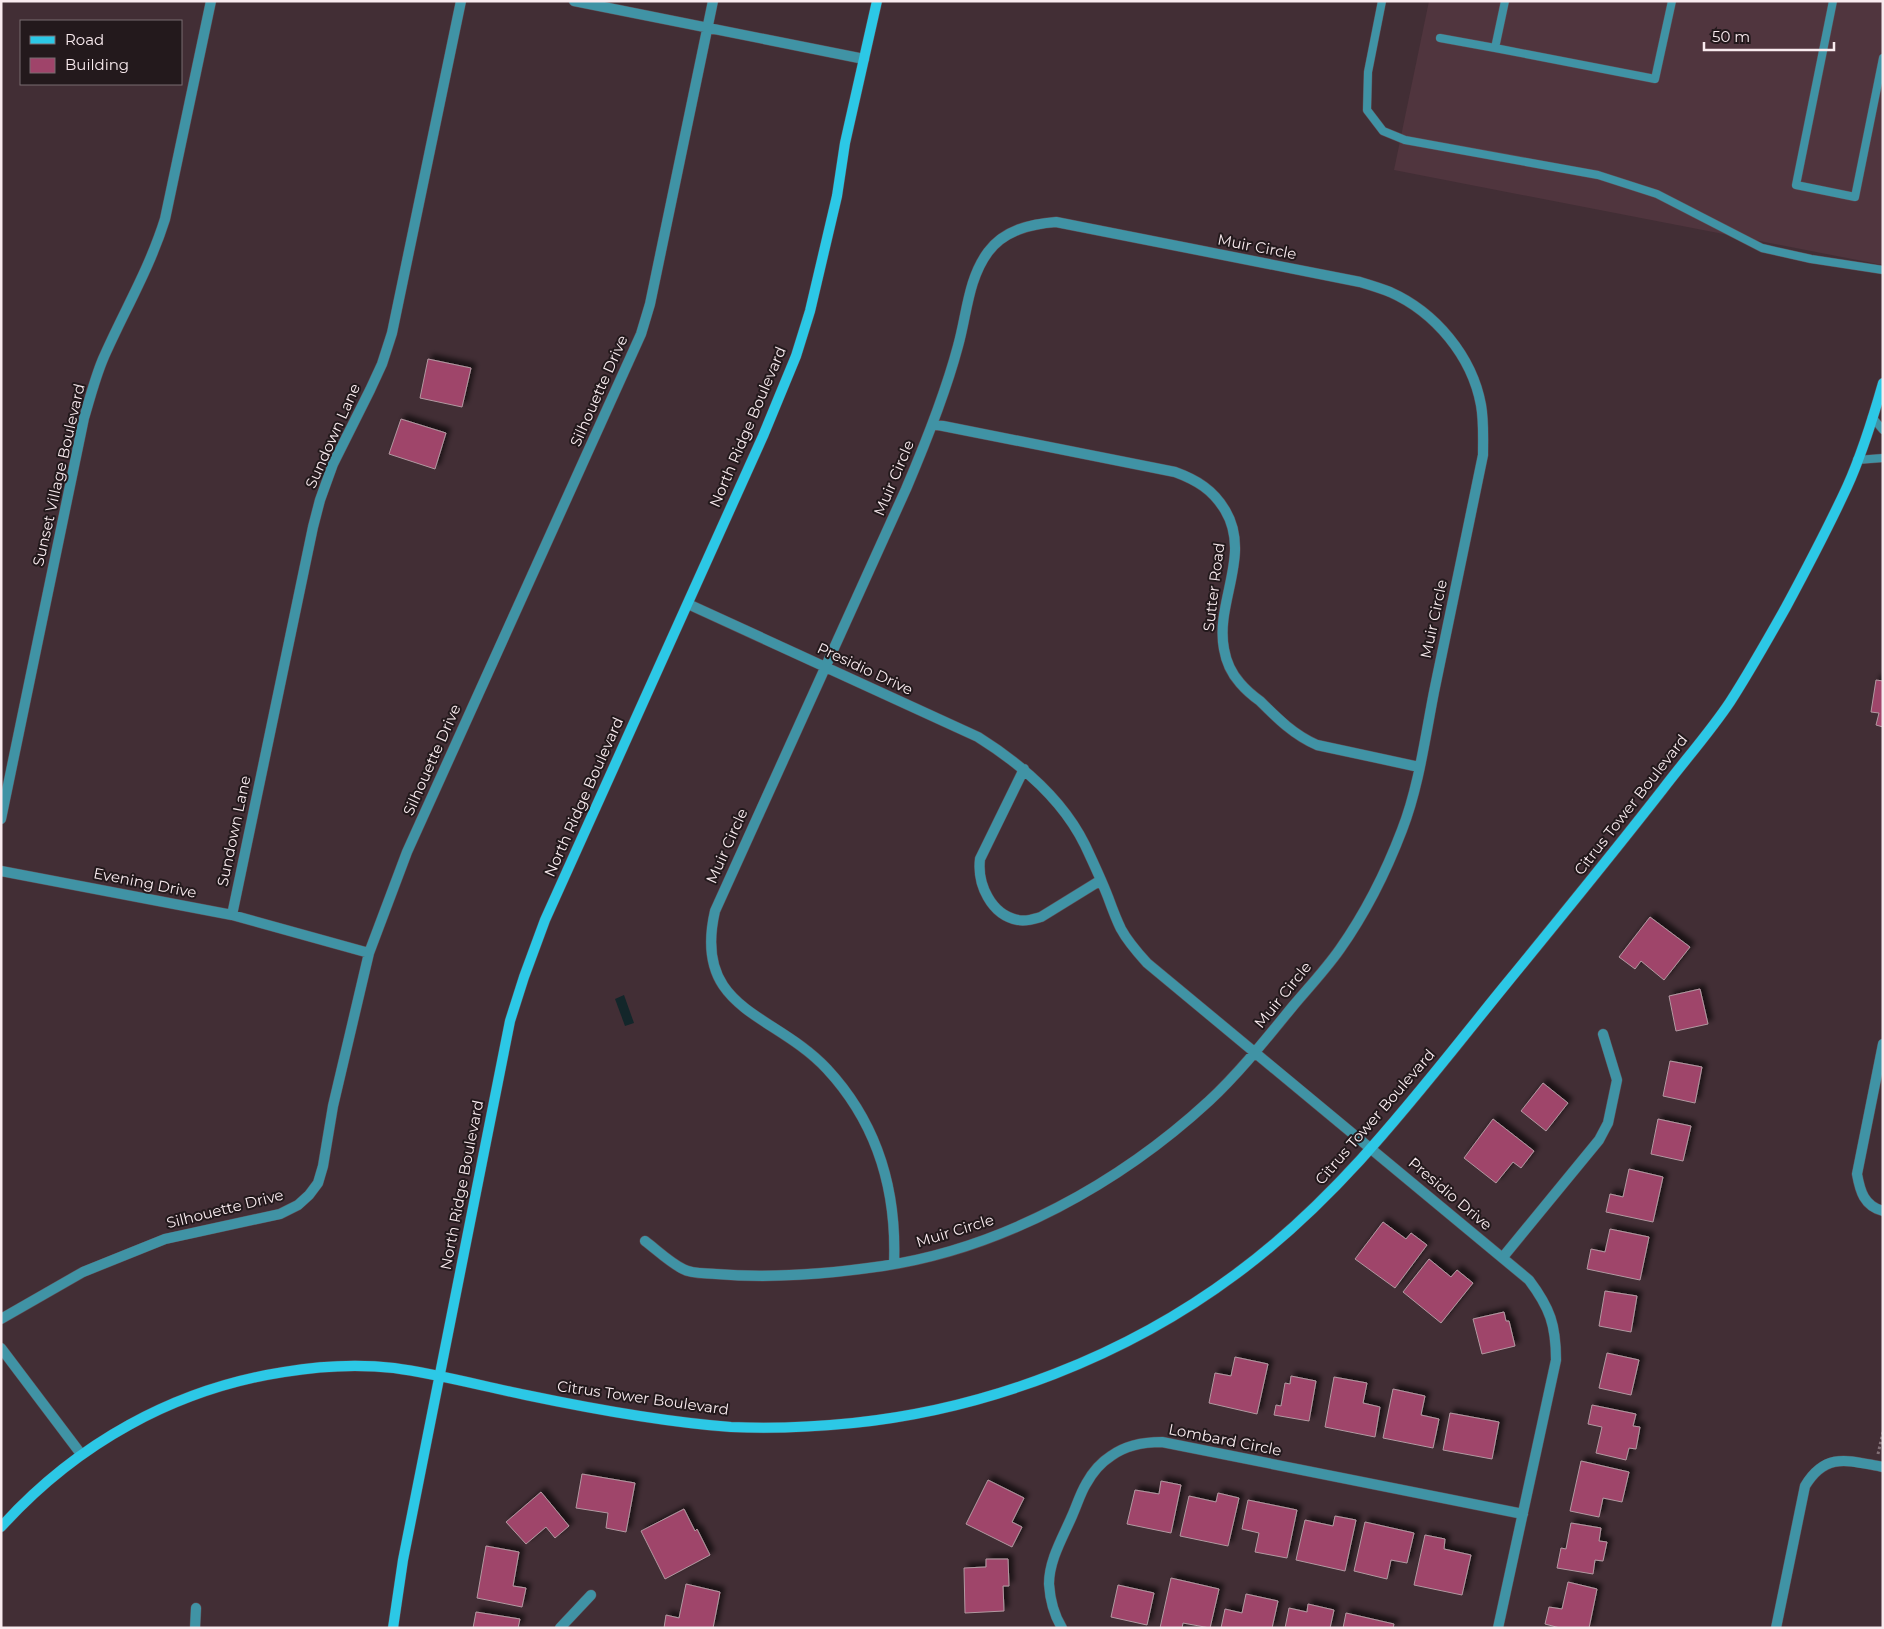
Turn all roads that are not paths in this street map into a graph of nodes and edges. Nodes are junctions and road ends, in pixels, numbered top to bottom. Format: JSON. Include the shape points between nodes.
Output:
{"nodes":[{"id":1,"x":211,"y":1,"type":"edge"},
{"id":2,"x":462,"y":1,"type":"edge"},
{"id":3,"x":574,"y":1,"type":"edge"},
{"id":4,"x":713,"y":1,"type":"edge"},
{"id":5,"x":877,"y":1,"type":"edge"},
{"id":6,"x":1382,"y":1,"type":"edge"},
{"id":7,"x":1505,"y":1,"type":"edge"},
{"id":8,"x":1672,"y":1,"type":"edge"},
{"id":9,"x":1833,"y":1,"type":"edge"},
{"id":10,"x":707,"y":28,"type":"junction"},
{"id":11,"x":1440,"y":38,"type":"dead end"},
{"id":12,"x":1496,"y":48,"type":"junction"},
{"id":13,"x":1883,"y":58,"type":"edge"},
{"id":14,"x":864,"y":59,"type":"junction"},
{"id":15,"x":1883,"y":270,"type":"edge"},
{"id":16,"x":1883,"y":383,"type":"edge"},
{"id":17,"x":1872,"y":417,"type":"junction"},
{"id":18,"x":933,"y":424,"type":"junction"},
{"id":19,"x":1883,"y":430,"type":"edge"},
{"id":20,"x":1883,"y":458,"type":"edge"},
{"id":21,"x":1857,"y":460,"type":"junction"},
{"id":22,"x":688,"y":604,"type":"junction"},
{"id":23,"x":825,"y":667,"type":"junction"},
{"id":24,"x":1419,"y":767,"type":"junction"},
{"id":25,"x":1024,"y":769,"type":"junction"},
{"id":26,"x":1,"y":819,"type":"edge"},
{"id":27,"x":1,"y":871,"type":"edge"},
{"id":28,"x":1101,"y":880,"type":"junction"},
{"id":29,"x":232,"y":915,"type":"junction"},
{"id":30,"x":369,"y":953,"type":"junction"},
{"id":31,"x":1603,"y":1034,"type":"dead end"},
{"id":32,"x":1883,"y":1044,"type":"edge"},
{"id":33,"x":1255,"y":1052,"type":"junction"},
{"id":34,"x":1372,"y":1149,"type":"junction"},
{"id":35,"x":1883,"y":1211,"type":"edge"},
{"id":36,"x":645,"y":1241,"type":"dead end"},
{"id":37,"x":1502,"y":1257,"type":"junction"},
{"id":38,"x":894,"y":1264,"type":"junction"},
{"id":39,"x":1,"y":1319,"type":"edge"},
{"id":40,"x":1,"y":1348,"type":"edge"},
{"id":41,"x":439,"y":1378,"type":"junction"},
{"id":42,"x":81,"y":1454,"type":"junction"},
{"id":43,"x":1879,"y":1467,"type":"edge"},
{"id":44,"x":1523,"y":1514,"type":"junction"},
{"id":45,"x":1,"y":1527,"type":"edge"},
{"id":46,"x":591,"y":1595,"type":"dead end"},
{"id":47,"x":196,"y":1608,"type":"dead end"},
{"id":48,"x":195,"y":1628,"type":"edge"},
{"id":49,"x":393,"y":1628,"type":"edge"},
{"id":50,"x":560,"y":1628,"type":"edge"},
{"id":51,"x":1062,"y":1628,"type":"edge"},
{"id":52,"x":1498,"y":1628,"type":"edge"},
{"id":53,"x":1776,"y":1628,"type":"edge"}],
"edges":[{"from":1,"to":26,"type":"street","name":"Sunset Village Boulevard","via":[[165,219],[155,250],[103,360],[84,418]]},
{"from":2,"to":29,"type":"street","name":"Sundown Lane","via":[[392,333],[374,381],[333,464],[313,527]]},
{"from":3,"to":10,"type":"street"},
{"from":4,"to":10,"type":"street","name":"Silhouette Drive"},
{"from":5,"to":14,"type":"main road","name":"North Ridge Boulevard"},
{"from":6,"to":15,"type":"lane","via":[[1368,72],[1367,110],[1383,131],[1404,140],[1598,175],[1657,194],[1762,248]]},
{"from":7,"to":12,"type":"lane"},
{"from":8,"to":12,"type":"lane","via":[[1655,79]]},
{"from":9,"to":13,"type":"lane","via":[[1796,185],[1855,197]]},
{"from":10,"to":14,"type":"street"},
{"from":10,"to":30,"type":"street","name":"Silhouette Drive","via":[[641,334],[407,852]]},
{"from":11,"to":12,"type":"lane"},
{"from":14,"to":22,"type":"main road","name":"North Ridge Boulevard","via":[[837,196],[796,356]]},
{"from":16,"to":17,"type":"main road","name":"Citrus Tower Boulevard"},
{"from":17,"to":19,"type":"lane"},
{"from":17,"to":21,"type":"main road","name":"Citrus Tower Boulevard"},
{"from":18,"to":23,"type":"street","name":"Muir Circle"},
{"from":18,"to":24,"type":"street","name":"Sutter Road","via":[[1175,472],[1207,488],[1229,516],[1235,535],[1236,554],[1222,632],[1224,650],[1240,683],[1288,729],[1302,738],[1317,745]]},
{"from":18,"to":24,"type":"street","name":"Muir Circle","via":[[979,266],[1003,238],[1037,223],[1056,222],[1360,282],[1411,303],[1446,334],[1461,354],[1478,394],[1484,428],[1483,455]]},
{"from":20,"to":21,"type":"lane"},
{"from":21,"to":34,"type":"main road","name":"Citrus Tower Boulevard","via":[[1849,483],[1802,577],[1728,706],[1610,857]]},
{"from":22,"to":23,"type":"street","name":"Presidio Drive"},
{"from":22,"to":41,"type":"main road","name":"North Ridge Boulevard","via":[[545,920],[524,977],[510,1021]]},
{"from":23,"to":25,"type":"street","name":"Presidio Drive","via":[[978,737]]},
{"from":23,"to":38,"type":"street","name":"Muir Circle","via":[[715,910],[710,931],[711,952],[724,987],[735,1001],[804,1048],[831,1074],[863,1117],[886,1173],[893,1207]]},
{"from":24,"to":33,"type":"street","name":"Muir Circle","via":[[1404,826],[1387,870],[1365,912],[1338,951]]},
{"from":25,"to":28,"type":"street","name":"Presidio Drive","via":[[1066,815],[1084,842]]},
{"from":25,"to":28,"type":"street","via":[[980,859],[981,885],[995,908],[1005,916],[1030,920],[1041,917]]},
{"from":27,"to":29,"type":"street","name":"Evening Drive"},
{"from":28,"to":33,"type":"street","name":"Presidio Drive","via":[[1121,928],[1147,963]]},
{"from":29,"to":30,"type":"street","name":"Evening Drive"},
{"from":30,"to":39,"type":"street","name":"Silhouette Drive","via":[[333,1106],[323,1166],[318,1183],[309,1195],[280,1214],[165,1239],[84,1272]]},
{"from":31,"to":37,"type":"street","via":[[1617,1080],[1608,1123],[1599,1140]]},
{"from":32,"to":35,"type":"street","via":[[1857,1174],[1866,1202]]},
{"from":33,"to":34,"type":"street","name":"Presidio Drive"},
{"from":33,"to":38,"type":"street","name":"Muir Circle","via":[[1211,1100],[1177,1129],[1085,1193],[994,1236]]},
{"from":34,"to":37,"type":"street","name":"Presidio Drive"},
{"from":34,"to":41,"type":"main road","name":"Citrus Tower Boulevard","via":[[1277,1242],[1190,1306],[1094,1357],[979,1399],[908,1416],[851,1423],[731,1427],[581,1406]]},
{"from":36,"to":38,"type":"street","name":"Muir Circle","via":[[685,1271],[786,1276],[830,1274]]},
{"from":37,"to":44,"type":"street","name":"Presidio Drive","via":[[1529,1280],[1543,1299],[1556,1338],[1556,1360]]},
{"from":40,"to":42,"type":"street"},
{"from":41,"to":42,"type":"main road","name":"Citrus Tower Boulevard","via":[[393,1368],[344,1366],[312,1367],[259,1376],[217,1386],[173,1402],[130,1423]]},
{"from":41,"to":49,"type":"main road","name":"North Ridge Boulevard"},
{"from":42,"to":45,"type":"main road","name":"Citrus Tower Boulevard"},
{"from":43,"to":53,"type":"street","via":[[1837,1460],[1824,1464],[1812,1474],[1805,1486]]},
{"from":44,"to":51,"type":"street","name":"Lombard Circle","via":[[1162,1442],[1146,1442],[1111,1456],[1096,1468],[1085,1486],[1052,1564],[1051,1602]]},
{"from":44,"to":52,"type":"street","name":"Presidio Drive"},
{"from":46,"to":50,"type":"street"},
{"from":47,"to":48,"type":"street"}]}
